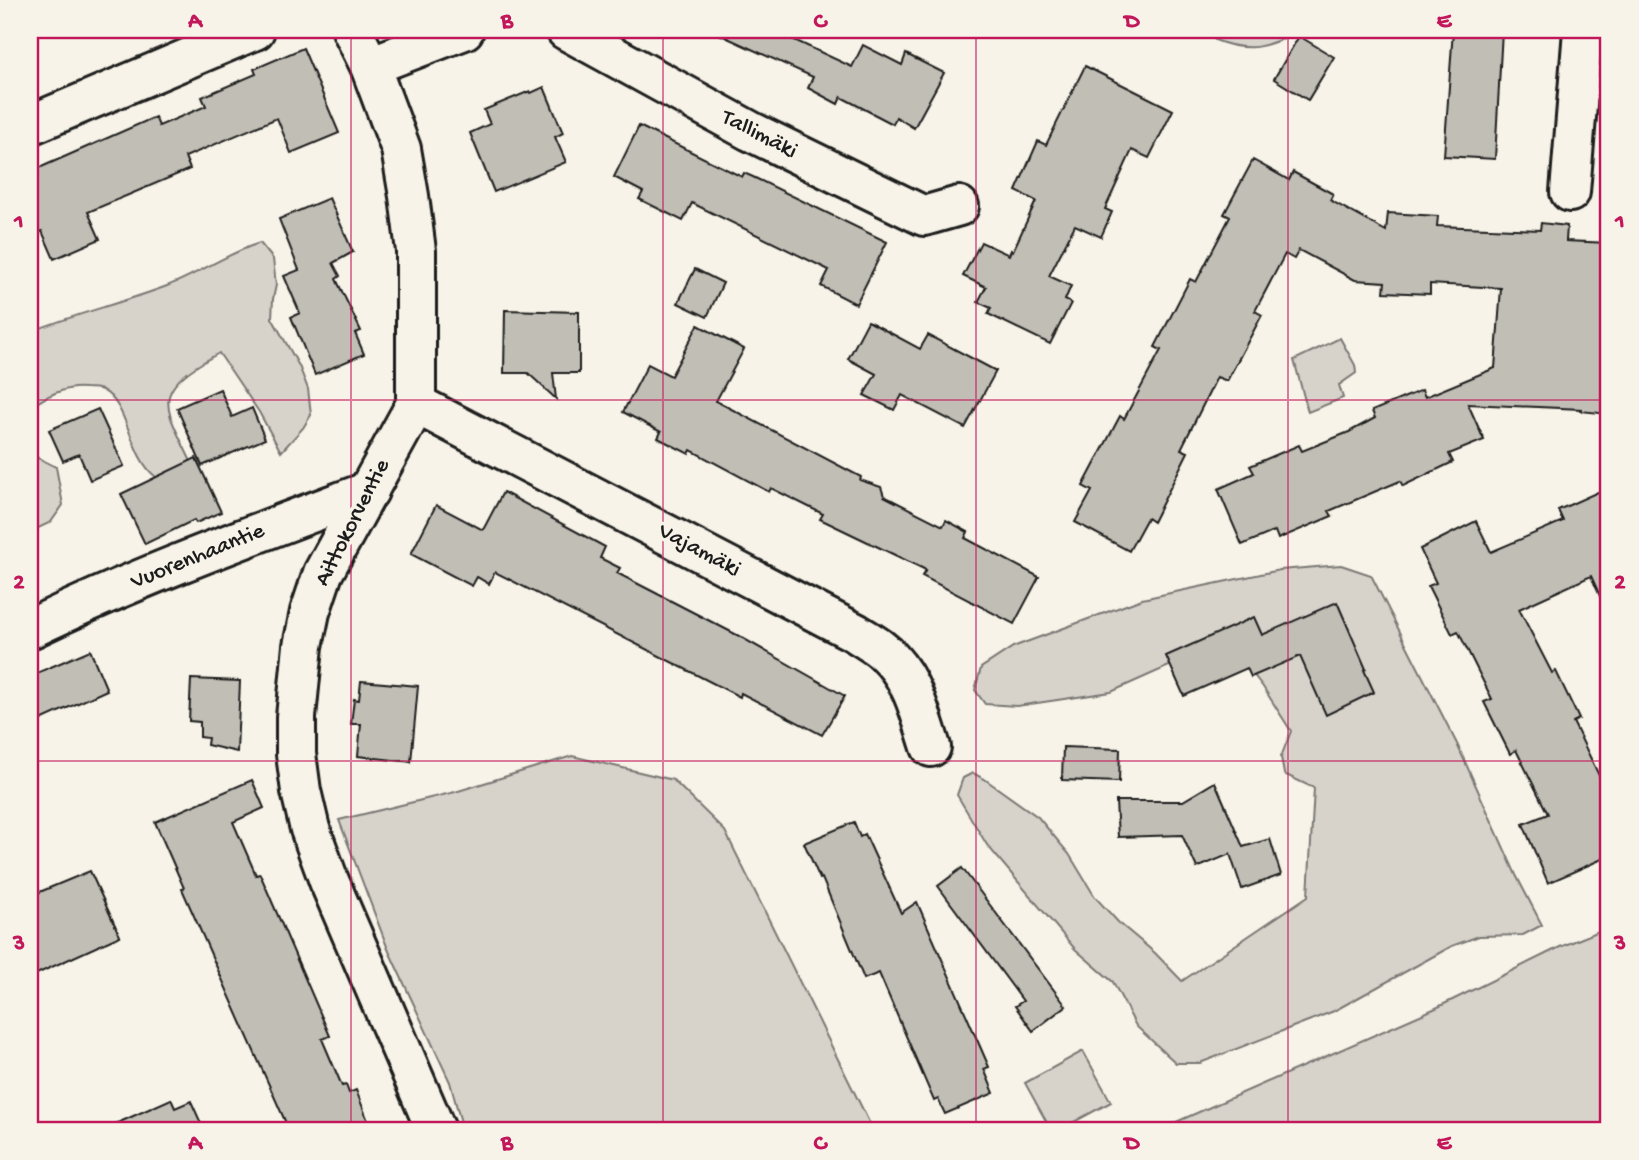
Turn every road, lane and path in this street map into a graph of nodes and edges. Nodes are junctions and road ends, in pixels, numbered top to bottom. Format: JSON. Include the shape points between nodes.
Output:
{"nodes":[{"id":1,"x":255,"y":30,"type":"edge"},
{"id":2,"x":352,"y":30,"type":"edge"},
{"id":3,"x":464,"y":30,"type":"edge"},
{"id":4,"x":566,"y":30,"type":"edge"},
{"id":5,"x":1583,"y":30,"type":"edge"},
{"id":6,"x":370,"y":66,"type":"junction"},
{"id":7,"x":30,"y":125,"type":"edge"},
{"id":8,"x":1570,"y":192,"type":"dead end"},
{"id":9,"x":959,"y":206,"type":"dead end"},
{"id":10,"x":416,"y":404,"type":"junction"},
{"id":11,"x":369,"y":491,"type":"junction"},
{"id":12,"x":30,"y":629,"type":"edge"},
{"id":13,"x":931,"y":747,"type":"dead end"},
{"id":14,"x":436,"y":1130,"type":"edge"}],
"edges":[{"from":1,"to":7,"type":"street"},
{"from":2,"to":6,"type":"street","name":"Aittokorventie"},
{"from":3,"to":6,"type":"street"},
{"from":4,"to":9,"type":"street","name":"Tallimäki","via":[[750,131],[924,216]]},
{"from":5,"to":8,"type":"street"},
{"from":6,"to":10,"type":"street","name":"Aittokorventie","via":[[401,149],[409,196],[416,251]]},
{"from":10,"to":11,"type":"street","name":"Aittokorventie"},
{"from":10,"to":13,"type":"street","name":"Vajamäki","via":[[876,646],[909,682]]},
{"from":11,"to":12,"type":"street","name":"Vuorenhaantie"},
{"from":11,"to":14,"type":"street","name":"Aittokorventie","via":[[323,573],[310,612],[301,659],[296,754],[310,829]]}]}
